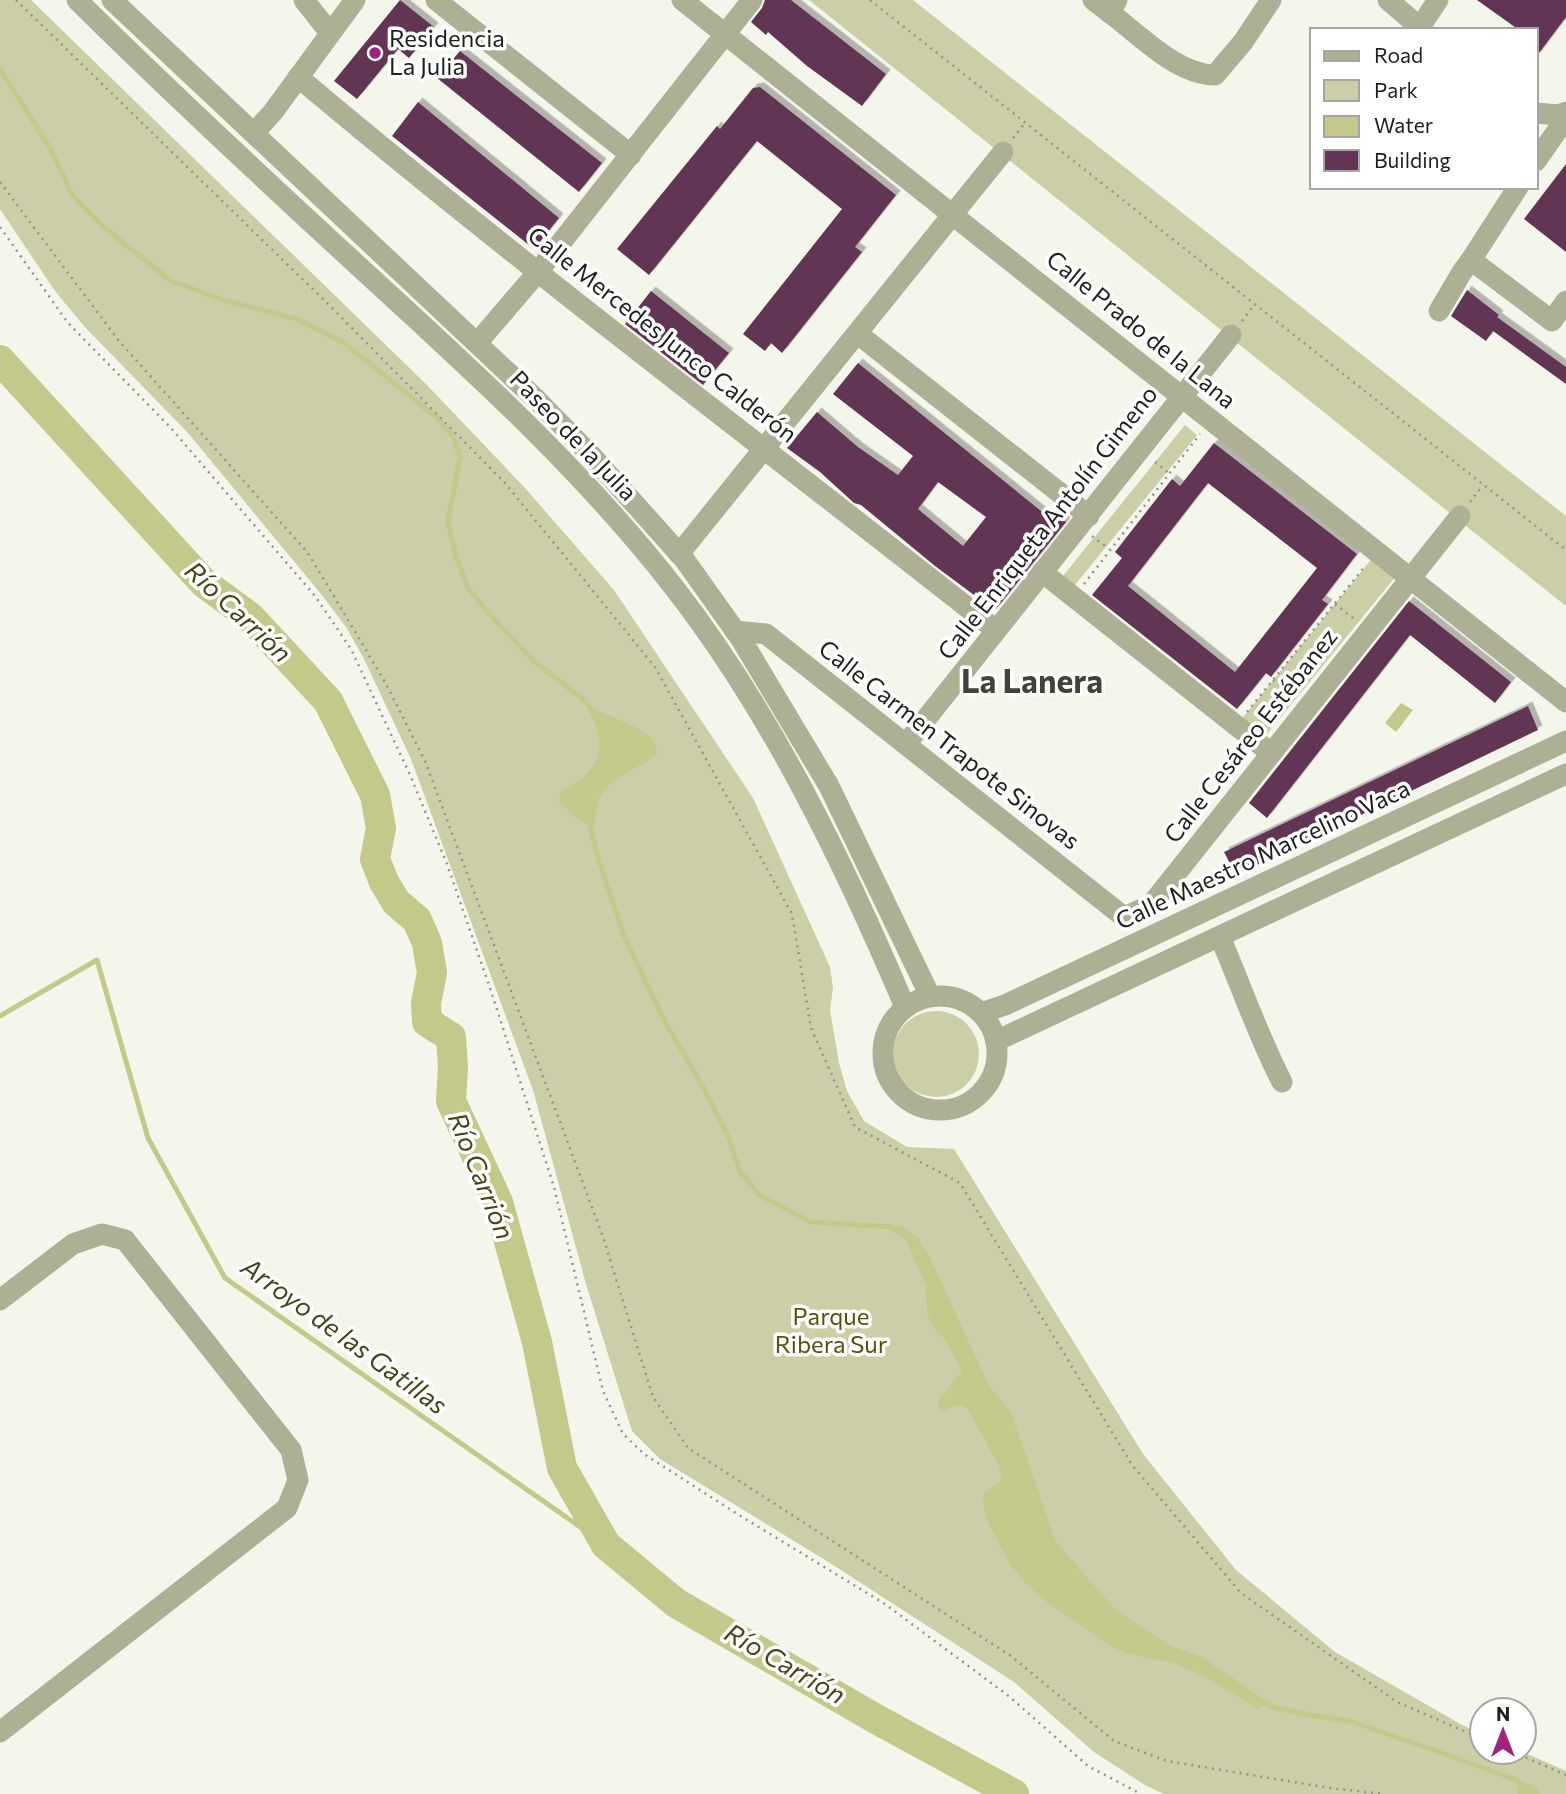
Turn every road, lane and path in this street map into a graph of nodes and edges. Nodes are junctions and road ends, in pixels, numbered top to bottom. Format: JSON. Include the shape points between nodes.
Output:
{"nodes":[{"id":1,"x":16,"y":0,"type":"edge"},
{"id":2,"x":77,"y":0,"type":"edge"},
{"id":3,"x":112,"y":0,"type":"edge"},
{"id":4,"x":304,"y":0,"type":"edge"},
{"id":5,"x":355,"y":0,"type":"edge"},
{"id":6,"x":436,"y":0,"type":"edge"},
{"id":7,"x":682,"y":0,"type":"edge"},
{"id":8,"x":752,"y":0,"type":"edge"},
{"id":9,"x":870,"y":0,"type":"edge"},
{"id":10,"x":1093,"y":0,"type":"edge"},
{"id":11,"x":1271,"y":0,"type":"edge"},
{"id":12,"x":1388,"y":0,"type":"edge"},
{"id":13,"x":1438,"y":0,"type":"edge"},
{"id":14,"x":1114,"y":6,"type":"edge"},
{"id":15,"x":1421,"y":28,"type":"edge"},
{"id":16,"x":1423,"y":28,"type":"edge"},
{"id":17,"x":330,"y":33,"type":"junction"},
{"id":18,"x":726,"y":35,"type":"junction"},
{"id":19,"x":298,"y":77,"type":"junction"},
{"id":20,"x":1538,"y":113,"type":"edge"},
{"id":21,"x":1566,"y":113,"type":"edge"},
{"id":22,"x":1563,"y":130,"type":"edge"},
{"id":23,"x":254,"y":133,"type":"junction"},
{"id":24,"x":1003,"y":152,"type":"dead end"},
{"id":25,"x":631,"y":155,"type":"junction"},
{"id":26,"x":1538,"y":159,"type":"edge"},
{"id":27,"x":0,"y":182,"type":"edge"},
{"id":28,"x":1517,"y":189,"type":"edge"},
{"id":29,"x":954,"y":215,"type":"junction"},
{"id":30,"x":0,"y":227,"type":"edge"},
{"id":31,"x":1472,"y":260,"type":"junction"},
{"id":32,"x":537,"y":273,"type":"junction"},
{"id":33,"x":1566,"y":301,"type":"edge"},
{"id":34,"x":1439,"y":311,"type":"dead end"},
{"id":35,"x":1559,"y":326,"type":"edge"},
{"id":36,"x":858,"y":334,"type":"junction"},
{"id":37,"x":1231,"y":335,"type":"dead end"},
{"id":38,"x":477,"y":343,"type":"junction"},
{"id":39,"x":1182,"y":396,"type":"junction"},
{"id":40,"x":1211,"y":419,"type":"junction"},
{"id":41,"x":766,"y":448,"type":"junction"},
{"id":42,"x":1152,"y":460,"type":"dead end"},
{"id":43,"x":1169,"y":473,"type":"junction"},
{"id":44,"x":1460,"y":516,"type":"dead end"},
{"id":45,"x":1090,"y":526,"type":"junction"},
{"id":46,"x":1110,"y":550,"type":"junction"},
{"id":47,"x":1566,"y":550,"type":"edge"},
{"id":48,"x":1378,"y":551,"type":"junction"},
{"id":49,"x":679,"y":554,"type":"junction"},
{"id":50,"x":1042,"y":572,"type":"junction"},
{"id":51,"x":1410,"y":577,"type":"junction"},
{"id":52,"x":1074,"y":598,"type":"junction"},
{"id":53,"x":1335,"y":604,"type":"junction"},
{"id":54,"x":1358,"y":623,"type":"dead end"},
{"id":55,"x":996,"y":630,"type":"junction"},
{"id":56,"x":735,"y":631,"type":"junction"},
{"id":57,"x":1273,"y":680,"type":"junction"},
{"id":58,"x":1297,"y":698,"type":"dead end"},
{"id":59,"x":1566,"y":702,"type":"edge"},
{"id":60,"x":1236,"y":726,"type":"junction"},
{"id":61,"x":1566,"y":741,"type":"edge"},
{"id":62,"x":906,"y":744,"type":"junction"},
{"id":63,"x":1271,"y":753,"type":"junction"},
{"id":64,"x":1566,"y":774,"type":"edge"},
{"id":65,"x":1124,"y":917,"type":"joint"},
{"id":66,"x":1220,"y":937,"type":"junction"},
{"id":67,"x":930,"y":996,"type":"junction"},
{"id":68,"x":905,"y":1007,"type":"junction"},
{"id":69,"x":981,"y":1013,"type":"junction"},
{"id":70,"x":996,"y":1041,"type":"junction"},
{"id":71,"x":1282,"y":1082,"type":"dead end"},
{"id":72,"x":0,"y":1300,"type":"edge"},
{"id":73,"x":0,"y":1732,"type":"edge"},
{"id":74,"x":1468,"y":1733,"type":"edge"},
{"id":75,"x":1538,"y":1762,"type":"edge"},
{"id":76,"x":1566,"y":1774,"type":"edge"},
{"id":77,"x":1141,"y":1794,"type":"edge"},
{"id":78,"x":1385,"y":1794,"type":"edge"}],
"edges":[{"from":1,"to":74,"type":"path","via":[[505,484],[655,667],[792,914],[811,1028],[855,1128],[960,1182],[1132,1465],[1241,1592],[1397,1702]]},
{"from":2,"to":68,"type":"street","name":"Paseo de la Julia","via":[[503,400],[634,537],[749,695],[848,879]]},
{"from":3,"to":23,"type":"street","name":"Paseo de la Julia"},
{"from":4,"to":17,"type":"street"},
{"from":5,"to":17,"type":"street"},
{"from":6,"to":25,"type":"street"},
{"from":7,"to":18,"type":"street","name":"Calle Prado de la Lana"},
{"from":8,"to":18,"type":"street"},
{"from":9,"to":47,"type":"path"},
{"from":10,"to":14,"type":"street"},
{"from":11,"to":14,"type":"street","via":[[1215,75],[1189,71]]},
{"from":12,"to":15,"type":"street"},
{"from":13,"to":16,"type":"street"},
{"from":17,"to":19,"type":"street"},
{"from":18,"to":25,"type":"street"},
{"from":18,"to":29,"type":"street","name":"Calle Prado de la Lana"},
{"from":19,"to":23,"type":"street"},
{"from":19,"to":32,"type":"street","name":"Calle Mercedes Junco Calderón"},
{"from":20,"to":21,"type":"street"},
{"from":22,"to":26,"type":"street"},
{"from":23,"to":38,"type":"street","name":"Paseo de la Julia"},
{"from":24,"to":29,"type":"street"},
{"from":25,"to":32,"type":"street"},
{"from":27,"to":78,"type":"path","via":[[119,341],[308,553],[385,682],[425,761],[602,1234],[653,1396],[688,1448],[1011,1656],[1115,1741],[1167,1761]]},
{"from":28,"to":31,"type":"street"},
{"from":29,"to":36,"type":"street"},
{"from":29,"to":39,"type":"street","name":"Calle Prado de la Lana"},
{"from":30,"to":77,"type":"path","via":[[68,323],[170,426],[314,596],[351,649],[410,775],[460,902],[554,1187],[603,1391],[623,1434],[676,1475],[885,1604],[1010,1697],[1088,1766]]},
{"from":31,"to":34,"type":"street"},
{"from":31,"to":35,"type":"street"},
{"from":32,"to":38,"type":"street"},
{"from":32,"to":41,"type":"street","name":"Calle Mercedes Junco Calderón"},
{"from":33,"to":35,"type":"street"},
{"from":36,"to":41,"type":"street"},
{"from":36,"to":45,"type":"street"},
{"from":37,"to":39,"type":"street","name":"Calle Enriqueta Antolín Gimeno"},
{"from":38,"to":49,"type":"street","name":"Paseo de la Julia","via":[[590,454]]},
{"from":39,"to":40,"type":"street","name":"Calle Prado de la Lana"},
{"from":39,"to":45,"type":"street","name":"Calle Enriqueta Antolín Gimeno"},
{"from":40,"to":43,"type":"path"},
{"from":40,"to":48,"type":"street","name":"Calle Prado de la Lana"},
{"from":41,"to":49,"type":"street"},
{"from":41,"to":55,"type":"street","name":"Calle Mercedes Junco Calderón"},
{"from":42,"to":43,"type":"path"},
{"from":43,"to":46,"type":"path"},
{"from":44,"to":51,"type":"street"},
{"from":45,"to":46,"type":"path"},
{"from":45,"to":50,"type":"street","name":"Calle Enriqueta Antolín Gimeno"},
{"from":46,"to":52,"type":"path"},
{"from":48,"to":51,"type":"street","name":"Calle Prado de la Lana"},
{"from":48,"to":53,"type":"path"},
{"from":49,"to":56,"type":"street","name":"Paseo de la Julia"},
{"from":50,"to":52,"type":"street"},
{"from":50,"to":55,"type":"street","name":"Calle Enriqueta Antolín Gimeno"},
{"from":51,"to":59,"type":"street","name":"Calle Prado de la Lana"},
{"from":51,"to":63,"type":"street","name":"Calle Cesáreo Estébanez"},
{"from":52,"to":60,"type":"street"},
{"from":53,"to":54,"type":"path"},
{"from":53,"to":57,"type":"path"},
{"from":55,"to":62,"type":"street","name":"Calle Enriqueta Antolín Gimeno"},
{"from":56,"to":62,"type":"street","name":"Calle Carmen Trapote Sinovas","via":[[766,634]]},
{"from":56,"to":67,"type":"street","name":"Paseo de la Julia","via":[[829,786]]},
{"from":57,"to":58,"type":"path"},
{"from":57,"to":60,"type":"path"},
{"from":60,"to":63,"type":"street"},
{"from":61,"to":69,"type":"street","name":"Calle Maestro Marcelino Vaca"},
{"from":62,"to":65,"type":"street","name":"Calle Carmen Trapote Sinovas"},
{"from":63,"to":65,"type":"street","name":"Calle Cesáreo Estébanez","via":[[1151,905]]},
{"from":64,"to":66,"type":"street"},
{"from":66,"to":70,"type":"street"},
{"from":66,"to":71,"type":"street"},
{"from":67,"to":68,"type":"street"},
{"from":67,"to":69,"type":"street","via":[[958,998]]},
{"from":68,"to":70,"type":"street","via":[[887,1029],[882,1048],[886,1075],[897,1092],[913,1104],[950,1110],[978,1096],[996,1068]]},
{"from":69,"to":70,"type":"street"},
{"from":72,"to":73,"type":"street","via":[[72,1244],[102,1234],[125,1240],[291,1450],[298,1480],[287,1508]]},
{"from":75,"to":76,"type":"path"}]}
